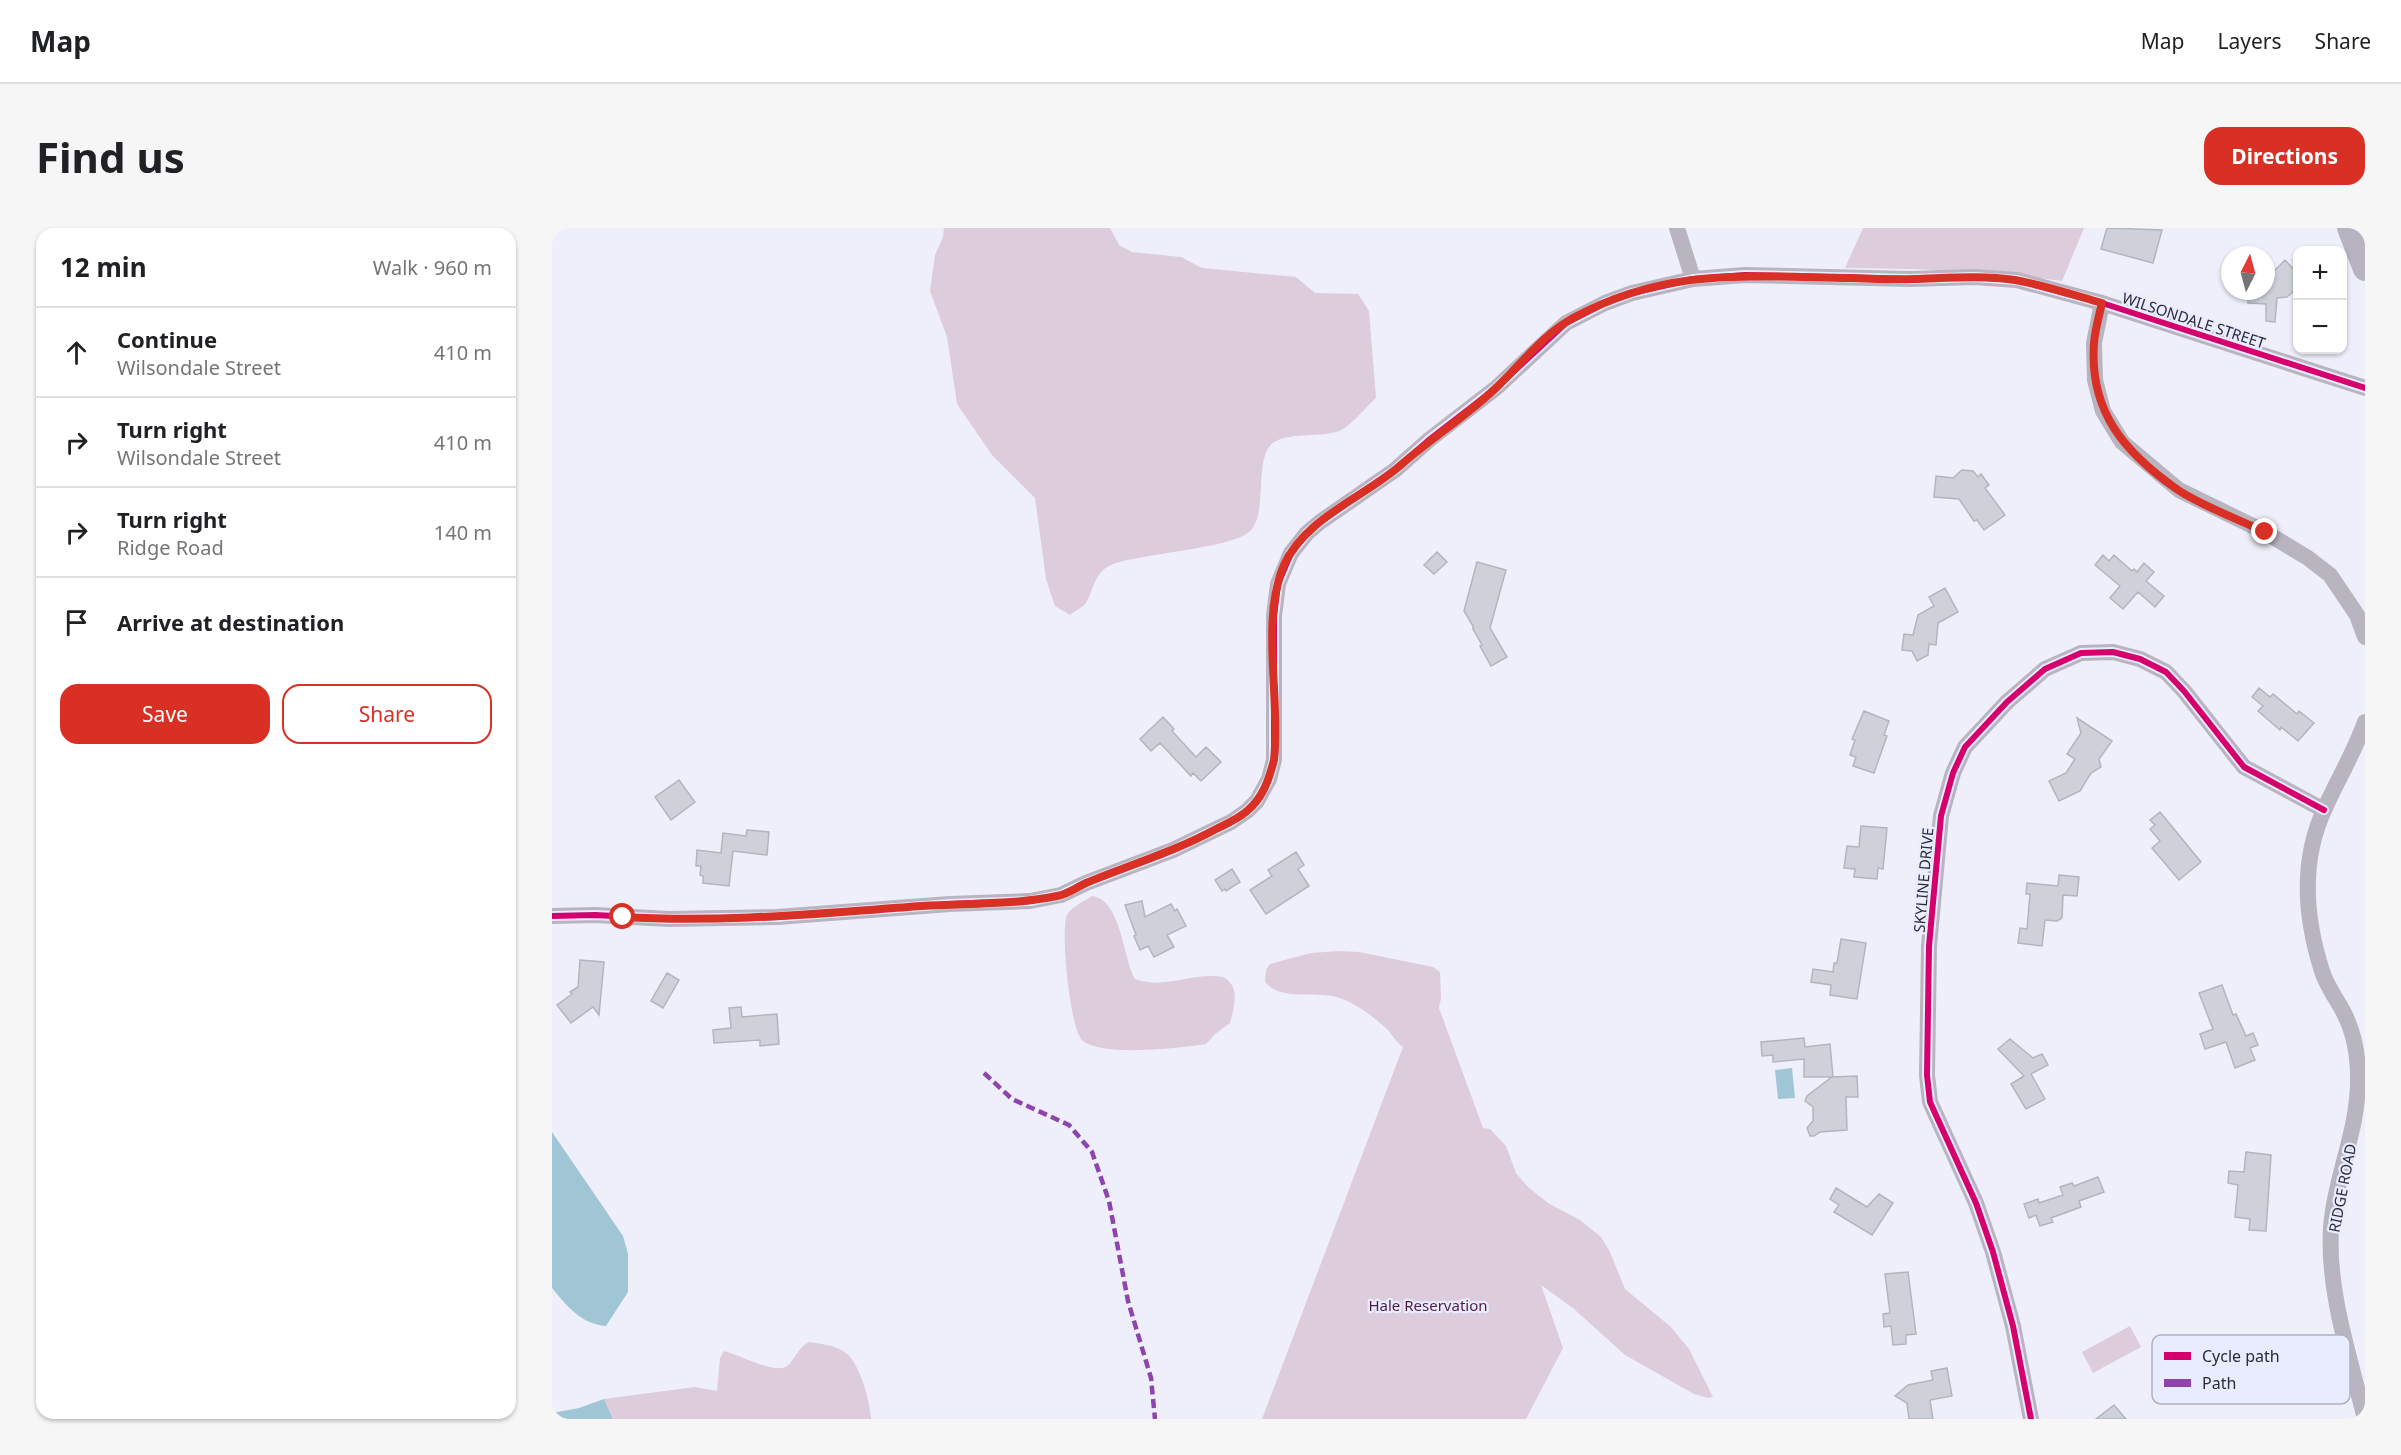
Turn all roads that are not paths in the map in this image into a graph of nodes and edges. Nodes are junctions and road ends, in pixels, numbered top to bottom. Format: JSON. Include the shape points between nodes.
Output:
{"nodes":[{"id":1,"x":1677,"y":228,"type":"edge"},
{"id":2,"x":2349,"y":228,"type":"edge"},
{"id":3,"x":2365,"y":269,"type":"edge"},
{"id":4,"x":1693,"y":279,"type":"junction"},
{"id":5,"x":2102,"y":303,"type":"junction"},
{"id":6,"x":2365,"y":388,"type":"edge"},
{"id":7,"x":2365,"y":637,"type":"edge"},
{"id":8,"x":2365,"y":723,"type":"edge"},
{"id":9,"x":2324,"y":810,"type":"junction"},
{"id":10,"x":552,"y":916,"type":"edge"},
{"id":11,"x":2343,"y":1335,"type":"edge"},
{"id":12,"x":2350,"y":1363,"type":"edge"},
{"id":13,"x":2031,"y":1419,"type":"edge"},
{"id":14,"x":2365,"y":1419,"type":"edge"}],
"edges":[{"from":1,"to":4,"type":"street"},
{"from":2,"to":3,"type":"main road"},
{"from":4,"to":5,"type":"street","name":"WILSONDALE STREET","via":[[1745,275],[1996,278]]},
{"from":4,"to":10,"type":"street","name":"WILSONDALE STREET","via":[[1632,293],[1566,323],[1496,388],[1395,470],[1307,533],[1286,562],[1278,584],[1274,616],[1274,760],[1257,801],[1231,822],[1061,895],[1030,901],[777,917]]},
{"from":5,"to":6,"type":"street","name":"WILSONDALE STREET"},
{"from":5,"to":7,"type":"street","via":[[2094,343],[2096,380],[2103,411],[2122,442],[2179,490],[2265,532],[2330,575],[2357,615]]},
{"from":8,"to":9,"type":"street","name":"RIDGE ROAD"},
{"from":9,"to":11,"type":"street","name":"RIDGE ROAD","via":[[2311,848],[2306,892],[2312,939],[2323,975],[2345,1015],[2356,1046],[2358,1078],[2356,1120],[2331,1228]]},
{"from":9,"to":13,"type":"street","name":"SKYLINE DRIVE","via":[[2244,767],[2166,672],[2113,651],[2081,653],[2045,669],[1965,747],[1941,816],[1929,946],[1928,1084],[1930,1102],[1976,1203],[1993,1252],[2013,1326]]},
{"from":12,"to":14,"type":"street","name":"RIDGE ROAD"}]}
